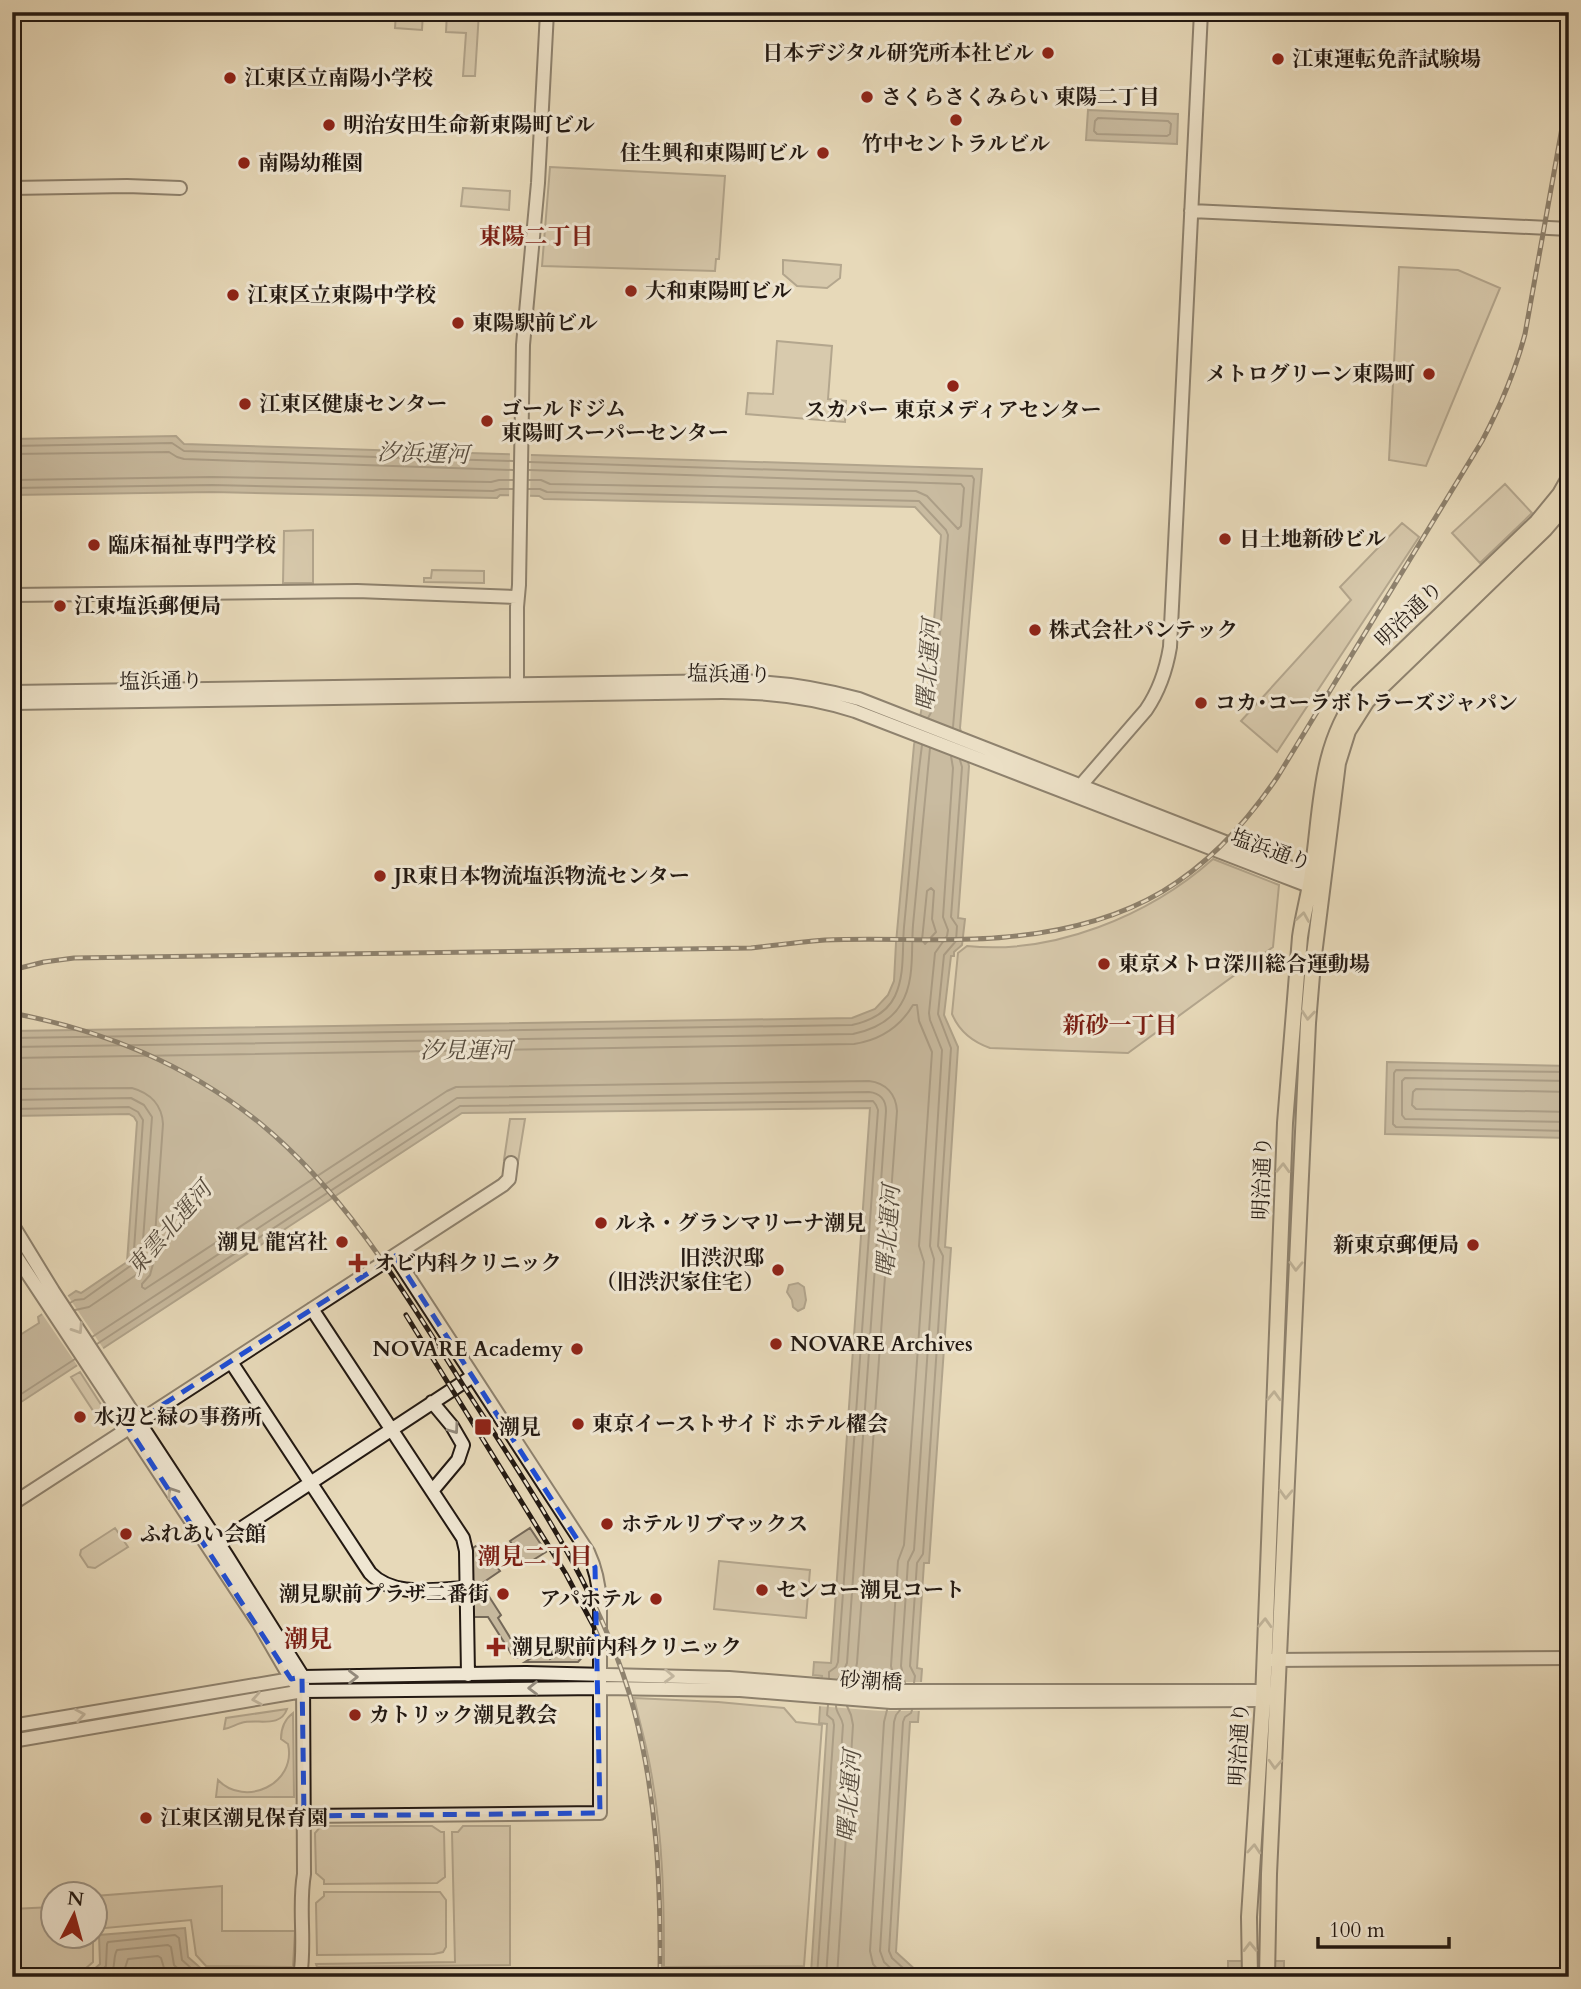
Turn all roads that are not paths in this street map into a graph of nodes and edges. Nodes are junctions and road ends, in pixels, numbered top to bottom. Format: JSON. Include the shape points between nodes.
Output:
{"nodes":[{"id":1,"x":547,"y":12,"type":"edge"},
{"id":2,"x":1201,"y":12,"type":"edge"},
{"id":3,"x":12,"y":188,"type":"edge"},
{"id":4,"x":180,"y":188,"type":"dead end"},
{"id":5,"x":1191,"y":211,"type":"junction"},
{"id":6,"x":1569,"y":229,"type":"edge"},
{"id":7,"x":1569,"y":478,"type":"edge"},
{"id":8,"x":1569,"y":501,"type":"edge"},
{"id":9,"x":12,"y":595,"type":"edge"},
{"id":10,"x":517,"y":597,"type":"junction"},
{"id":11,"x":517,"y":690,"type":"junction"},
{"id":12,"x":12,"y":692,"type":"edge"},
{"id":13,"x":12,"y":703,"type":"edge"},
{"id":14,"x":1076,"y":790,"type":"junction"},
{"id":15,"x":1314,"y":882,"type":"junction"},
{"id":16,"x":511,"y":1163,"type":"dead end"},
{"id":17,"x":12,"y":1224,"type":"edge"},
{"id":18,"x":16,"y":1251,"type":"edge"},
{"id":19,"x":395,"y":1256,"type":"junction"},
{"id":20,"x":312,"y":1309,"type":"junction"},
{"id":21,"x":231,"y":1362,"type":"junction"},
{"id":22,"x":473,"y":1376,"type":"junction"},
{"id":23,"x":432,"y":1402,"type":"junction"},
{"id":24,"x":133,"y":1424,"type":"junction"},
{"id":25,"x":392,"y":1429,"type":"junction"},
{"id":26,"x":310,"y":1482,"type":"junction"},
{"id":27,"x":432,"y":1491,"type":"junction"},
{"id":28,"x":12,"y":1504,"type":"edge"},
{"id":29,"x":214,"y":1546,"type":"junction"},
{"id":30,"x":466,"y":1588,"type":"junction"},
{"id":31,"x":1569,"y":1658,"type":"edge"},
{"id":32,"x":1264,"y":1660,"type":"junction"},
{"id":33,"x":1279,"y":1660,"type":"junction"},
{"id":34,"x":601,"y":1674,"type":"junction"},
{"id":35,"x":468,"y":1675,"type":"junction"},
{"id":36,"x":299,"y":1682,"type":"junction"},
{"id":37,"x":601,"y":1688,"type":"junction"},
{"id":38,"x":810,"y":1691,"type":"junction"},
{"id":39,"x":1263,"y":1696,"type":"junction"},
{"id":40,"x":1278,"y":1696,"type":"junction"},
{"id":41,"x":12,"y":1726,"type":"edge"},
{"id":42,"x":12,"y":1741,"type":"edge"},
{"id":43,"x":303,"y":1816,"type":"junction"},
{"id":44,"x":303,"y":1972,"type":"edge"},
{"id":45,"x":1250,"y":1977,"type":"edge"},
{"id":46,"x":1267,"y":1977,"type":"edge"}],
"edges":[{"from":1,"to":10,"type":"street","via":[[521,379]]},
{"from":2,"to":5,"type":"street"},
{"from":3,"to":4,"type":"street"},
{"from":5,"to":6,"type":"street"},
{"from":5,"to":14,"type":"street","via":[[1167,664],[1146,710]]},
{"from":7,"to":15,"type":"main road","name":"明治通り","via":[[1537,522],[1347,709],[1327,761]]},
{"from":8,"to":15,"type":"main road","name":"明治通り","via":[[1356,715],[1338,763]]},
{"from":9,"to":10,"type":"street","via":[[357,591]]},
{"from":10,"to":11,"type":"street"},
{"from":11,"to":12,"type":"street","name":"塩浜通り"},
{"from":11,"to":13,"type":"street","name":"塩浜通り"},
{"from":11,"to":14,"type":"street","name":"塩浜通り","via":[[783,683],[846,696],[904,724]]},
{"from":14,"to":15,"type":"street","name":"塩浜通り"},
{"from":32,"to":15,"type":"main road","name":"明治通り","one_way":true,"via":[[1286,1111],[1300,937]]},
{"from":15,"to":33,"type":"main road","name":"明治通り","one_way":true},
{"from":16,"to":19,"type":"street","via":[[509,1179],[503,1185]]},
{"from":17,"to":18,"type":"street"},
{"from":18,"to":24,"type":"street"},
{"from":19,"to":20,"type":"street"},
{"from":19,"to":22,"type":"street"},
{"from":20,"to":21,"type":"street"},
{"from":20,"to":25,"type":"street"},
{"from":21,"to":24,"type":"street"},
{"from":21,"to":26,"type":"street"},
{"from":22,"to":23,"type":"street"},
{"from":22,"to":34,"type":"street","via":[[596,1567]]},
{"from":23,"to":25,"type":"street"},
{"from":23,"to":27,"type":"street","one_way":true,"via":[[463,1445],[458,1460]]},
{"from":24,"to":28,"type":"street"},
{"from":24,"to":29,"type":"street"},
{"from":25,"to":26,"type":"street"},
{"from":25,"to":27,"type":"street"},
{"from":26,"to":29,"type":"street"},
{"from":26,"to":30,"type":"street","via":[[370,1573],[383,1584],[408,1590]]},
{"from":27,"to":30,"type":"street","via":[[465,1543]]},
{"from":29,"to":36,"type":"street"},
{"from":30,"to":35,"type":"street"},
{"from":31,"to":33,"type":"street"},
{"from":32,"to":33,"type":"street"},
{"from":32,"to":39,"type":"main road","name":"明治通り"},
{"from":33,"to":40,"type":"main road","name":"明治通り"},
{"from":34,"to":35,"type":"street"},
{"from":34,"to":37,"type":"street"},
{"from":34,"to":38,"type":"street","one_way":true,"via":[[729,1678]]},
{"from":36,"to":35,"type":"street","one_way":true},
{"from":37,"to":36,"type":"street","one_way":true},
{"from":41,"to":36,"type":"street","one_way":true},
{"from":36,"to":42,"type":"street","one_way":true},
{"from":36,"to":43,"type":"street"},
{"from":37,"to":38,"type":"street"},
{"from":37,"to":43,"type":"street","via":[[600,1813]]},
{"from":38,"to":39,"type":"street","name":"砂潮橋","via":[[891,1702],[932,1697]]},
{"from":39,"to":40,"type":"street","name":"砂潮橋"},
{"from":45,"to":39,"type":"main road","name":"明治通り","one_way":true,"via":[[1249,1917]]},
{"from":40,"to":46,"type":"main road","name":"明治通り","one_way":true},
{"from":43,"to":44,"type":"street","via":[[307,1887]]}]}
